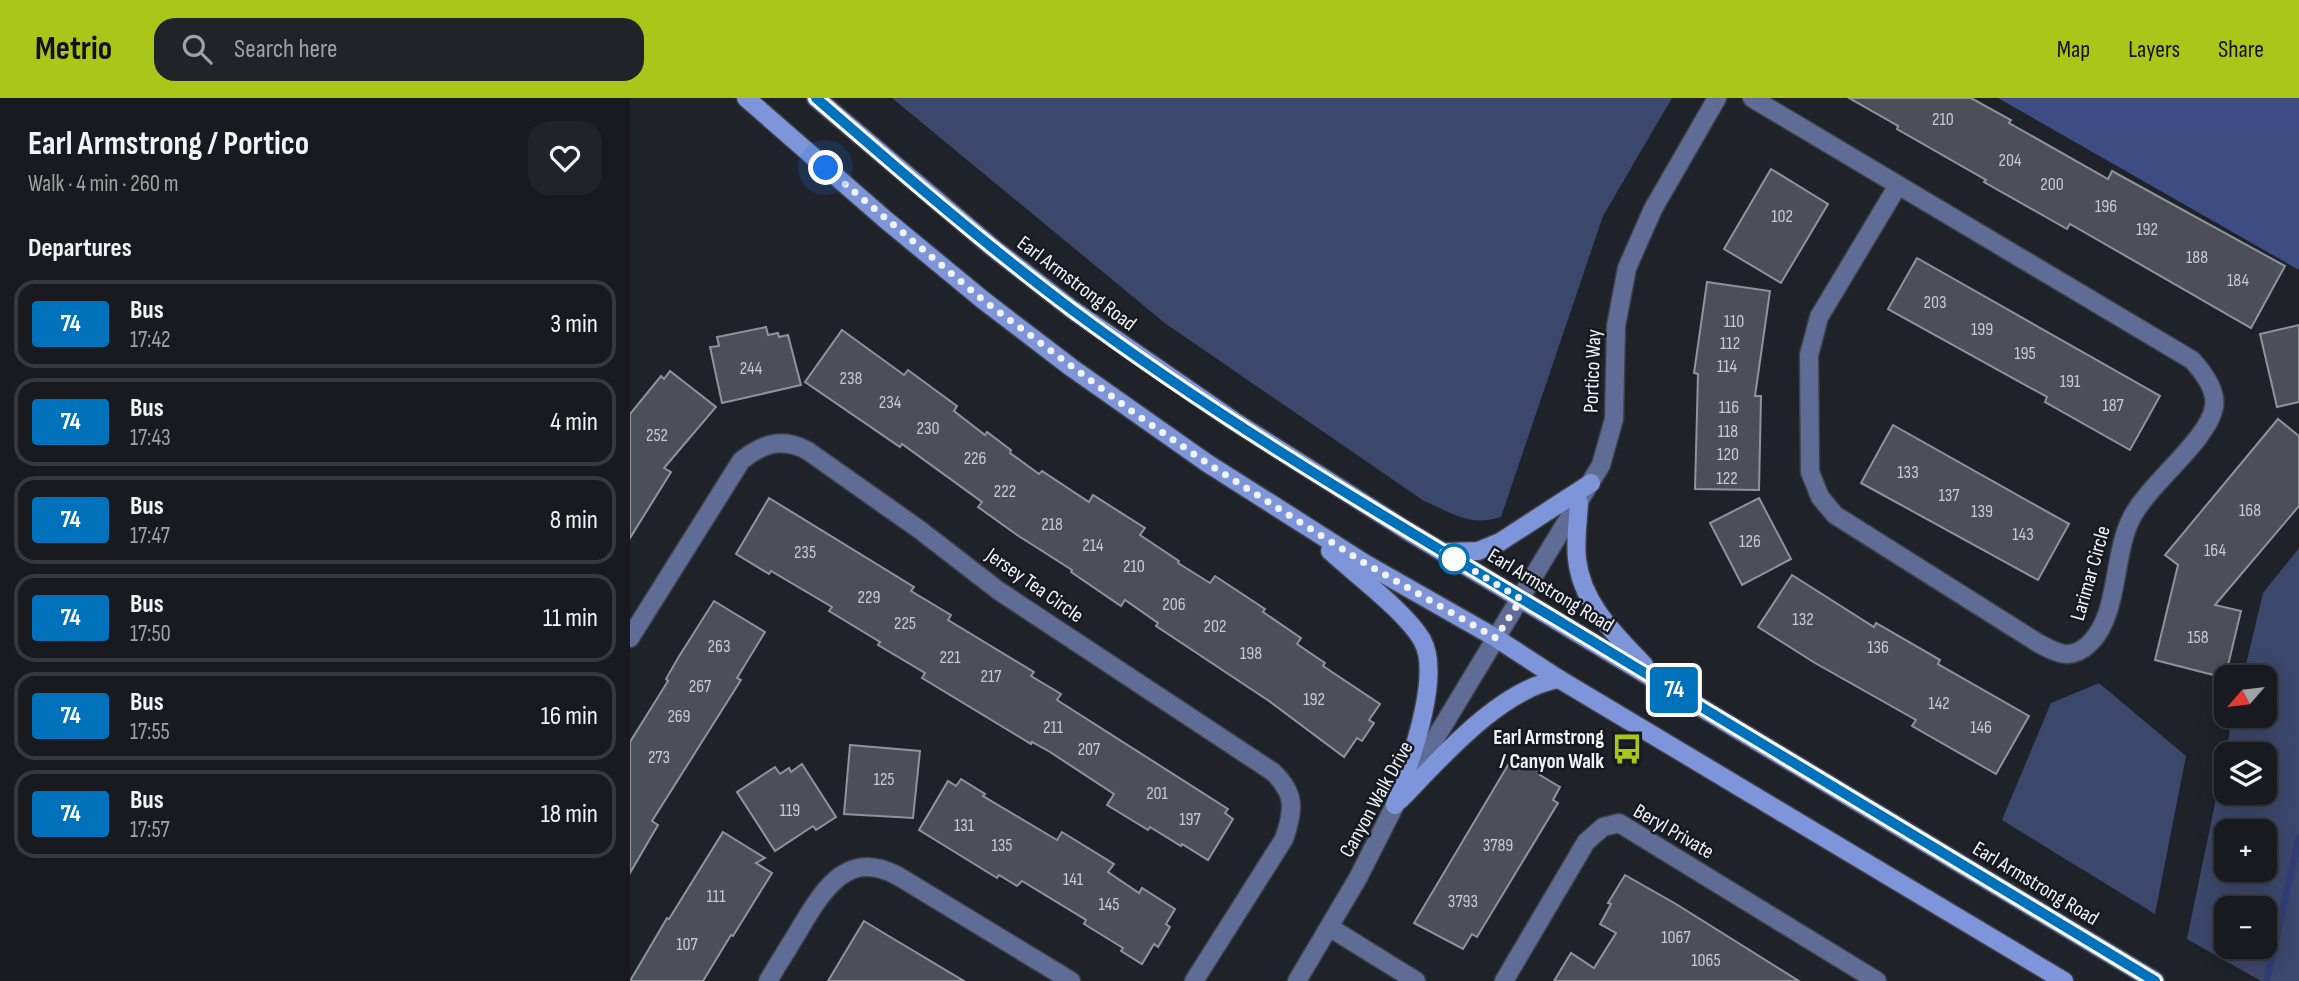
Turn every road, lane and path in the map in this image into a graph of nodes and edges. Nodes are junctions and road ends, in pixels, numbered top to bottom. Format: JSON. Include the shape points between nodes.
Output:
{"nodes":[{"id":1,"x":746,"y":98,"type":"edge"},
{"id":2,"x":816,"y":98,"type":"edge"},
{"id":3,"x":1717,"y":98,"type":"edge"},
{"id":4,"x":1752,"y":98,"type":"edge"},
{"id":5,"x":1898,"y":187,"type":"junction"},
{"id":6,"x":1591,"y":483,"type":"junction"},
{"id":7,"x":1579,"y":503,"type":"junction"},
{"id":8,"x":1285,"y":512,"type":"junction"},
{"id":9,"x":1443,"y":552,"type":"junction"},
{"id":10,"x":1521,"y":599,"type":"junction"},
{"id":11,"x":630,"y":638,"type":"edge"},
{"id":12,"x":1496,"y":638,"type":"junction"},
{"id":13,"x":1559,"y":679,"type":"junction"},
{"id":14,"x":1658,"y":681,"type":"junction"},
{"id":15,"x":1395,"y":805,"type":"junction"},
{"id":16,"x":1329,"y":927,"type":"junction"},
{"id":17,"x":768,"y":981,"type":"edge"},
{"id":18,"x":1071,"y":981,"type":"edge"},
{"id":19,"x":1194,"y":981,"type":"edge"},
{"id":20,"x":1297,"y":981,"type":"edge"},
{"id":21,"x":1416,"y":981,"type":"edge"},
{"id":22,"x":1504,"y":981,"type":"edge"},
{"id":23,"x":1877,"y":981,"type":"edge"},
{"id":24,"x":2064,"y":981,"type":"edge"},
{"id":25,"x":2155,"y":981,"type":"edge"}],
"edges":[{"from":1,"to":8,"type":"main road","via":[[983,300],[1137,415]]},
{"from":2,"to":9,"type":"main road","name":"Earl Armstrong Road","via":[[1073,310],[1234,421]]},
{"from":3,"to":6,"type":"street","name":"Portico Way","via":[[1653,209],[1627,268],[1616,326],[1614,419]]},
{"from":4,"to":5,"type":"street","name":"Larimar Circle"},
{"from":5,"to":5,"type":"street","name":"Larimar Circle","via":[[2192,360],[2212,393],[2215,404],[2207,426],[2138,505],[2125,530],[2105,620],[2092,642],[2076,654],[2059,655],[2038,643],[1835,515],[1820,497],[1810,472],[1809,355],[1819,317]]},
{"from":6,"to":7,"type":"street","name":"Portico Way"},
{"from":6,"to":9,"type":"main road","via":[[1488,548]]},
{"from":7,"to":10,"type":"street","name":"Portico Way"},
{"from":7,"to":14,"type":"main road","via":[[1576,557],[1587,594],[1602,619]]},
{"from":8,"to":12,"type":"main road"},
{"from":8,"to":15,"type":"main road","via":[[1404,617],[1426,649],[1430,674],[1418,735]]},
{"from":9,"to":10,"type":"main road","name":"Earl Armstrong Road"},
{"from":10,"to":12,"type":"street","name":"Portico Way"},
{"from":10,"to":14,"type":"main road","name":"Earl Armstrong Road"},
{"from":11,"to":19,"type":"street","name":"Jersey Tea Circle","via":[[741,461],[784,442],[808,451],[999,591],[1283,781],[1290,792],[1292,816],[1284,839]]},
{"from":12,"to":13,"type":"main road"},
{"from":12,"to":15,"type":"street","name":"Canyon Walk Drive"},
{"from":13,"to":15,"type":"main road","via":[[1522,691],[1498,707]]},
{"from":13,"to":24,"type":"main road"},
{"from":14,"to":25,"type":"main road","name":"Earl Armstrong Road"},
{"from":15,"to":16,"type":"street","name":"Canyon Walk Drive"},
{"from":16,"to":20,"type":"street","name":"Canyon Walk Drive"},
{"from":16,"to":21,"type":"street"},
{"from":17,"to":18,"type":"street","via":[[822,892],[844,874],[870,866],[898,876]]},
{"from":22,"to":23,"type":"street","name":"Beryl Private","via":[[1586,842],[1603,827],[1619,823]]}]}
